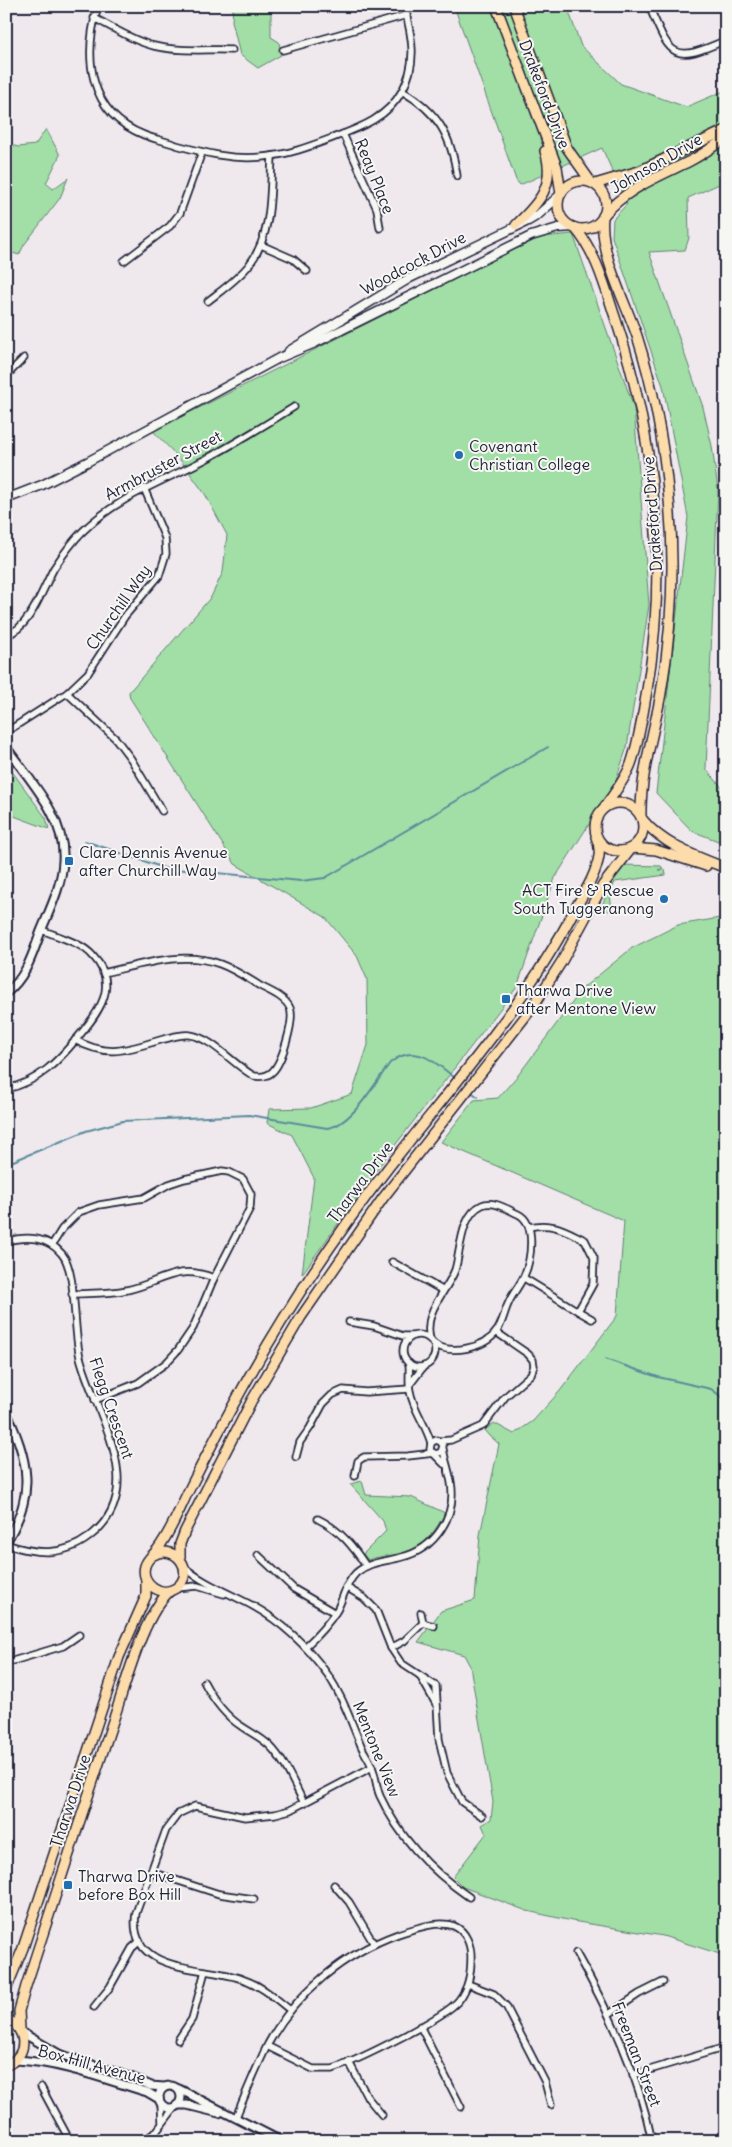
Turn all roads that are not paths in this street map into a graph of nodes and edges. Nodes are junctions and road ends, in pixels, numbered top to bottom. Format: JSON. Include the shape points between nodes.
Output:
{"nodes":[{"id":1,"x":98,"y":6,"type":"edge"},
{"id":2,"x":404,"y":6,"type":"edge"},
{"id":3,"x":496,"y":6,"type":"edge"},
{"id":4,"x":514,"y":6,"type":"edge"},
{"id":5,"x":650,"y":6,"type":"edge"},
{"id":6,"x":406,"y":15,"type":"junction"},
{"id":7,"x":94,"y":18,"type":"junction"},
{"id":8,"x":726,"y":40,"type":"edge"},
{"id":9,"x":232,"y":50,"type":"dead end"},
{"id":10,"x":284,"y":50,"type":"dead end"},
{"id":11,"x":402,"y":91,"type":"junction"},
{"id":12,"x":726,"y":130,"type":"edge"},
{"id":13,"x":343,"y":134,"type":"junction"},
{"id":14,"x":545,"y":134,"type":"junction"},
{"id":15,"x":726,"y":138,"type":"edge"},
{"id":16,"x":202,"y":152,"type":"junction"},
{"id":17,"x":272,"y":156,"type":"junction"},
{"id":18,"x":457,"y":176,"type":"dead end"},
{"id":19,"x":593,"y":183,"type":"junction"},
{"id":20,"x":560,"y":195,"type":"junction"},
{"id":21,"x":603,"y":216,"type":"junction"},
{"id":22,"x":516,"y":225,"type":"junction"},
{"id":23,"x":380,"y":228,"type":"dead end"},
{"id":24,"x":574,"y":228,"type":"junction"},
{"id":25,"x":261,"y":245,"type":"junction"},
{"id":26,"x":124,"y":261,"type":"dead end"},
{"id":27,"x":307,"y":271,"type":"dead end"},
{"id":28,"x":208,"y":301,"type":"dead end"},
{"id":29,"x":24,"y":358,"type":"dead end"},
{"id":30,"x":279,"y":358,"type":"junction"},
{"id":31,"x":6,"y":376,"type":"edge"},
{"id":32,"x":294,"y":407,"type":"dead end"},
{"id":33,"x":144,"y":488,"type":"junction"},
{"id":34,"x":6,"y":499,"type":"edge"},
{"id":35,"x":6,"y":634,"type":"edge"},
{"id":36,"x":67,"y":693,"type":"junction"},
{"id":37,"x":6,"y":732,"type":"edge"},
{"id":38,"x":6,"y":747,"type":"edge"},
{"id":39,"x":603,"y":809,"type":"junction"},
{"id":40,"x":162,"y":811,"type":"dead end"},
{"id":41,"x":641,"y":817,"type":"junction"},
{"id":42,"x":596,"y":837,"type":"junction"},
{"id":43,"x":631,"y":849,"type":"junction"},
{"id":44,"x":726,"y":869,"type":"edge"},
{"id":45,"x":42,"y":930,"type":"junction"},
{"id":46,"x":103,"y":973,"type":"junction"},
{"id":47,"x":6,"y":993,"type":"edge"},
{"id":48,"x":75,"y":1040,"type":"junction"},
{"id":49,"x":6,"y":1089,"type":"edge"},
{"id":50,"x":529,"y":1227,"type":"junction"},
{"id":51,"x":6,"y":1241,"type":"edge"},
{"id":52,"x":52,"y":1245,"type":"junction"},
{"id":53,"x":392,"y":1262,"type":"dead end"},
{"id":54,"x":214,"y":1278,"type":"junction"},
{"id":55,"x":524,"y":1278,"type":"junction"},
{"id":56,"x":442,"y":1290,"type":"junction"},
{"id":57,"x":72,"y":1294,"type":"junction"},
{"id":58,"x":578,"y":1311,"type":"junction"},
{"id":59,"x":592,"y":1319,"type":"dead end"},
{"id":60,"x":349,"y":1322,"type":"dead end"},
{"id":61,"x":428,"y":1323,"type":"junction"},
{"id":62,"x":496,"y":1332,"type":"junction"},
{"id":63,"x":394,"y":1334,"type":"junction"},
{"id":64,"x":416,"y":1335,"type":"junction"},
{"id":65,"x":431,"y":1341,"type":"junction"},
{"id":66,"x":404,"y":1347,"type":"junction"},
{"id":67,"x":449,"y":1350,"type":"junction"},
{"id":68,"x":433,"y":1357,"type":"junction"},
{"id":69,"x":409,"y":1362,"type":"junction"},
{"id":70,"x":424,"y":1366,"type":"junction"},
{"id":71,"x":409,"y":1388,"type":"junction"},
{"id":72,"x":94,"y":1400,"type":"junction"},
{"id":73,"x":6,"y":1411,"type":"edge"},
{"id":74,"x":9,"y":1423,"type":"edge"},
{"id":75,"x":427,"y":1428,"type":"junction"},
{"id":76,"x":441,"y":1444,"type":"junction"},
{"id":77,"x":430,"y":1445,"type":"junction"},
{"id":78,"x":420,"y":1454,"type":"junction"},
{"id":79,"x":435,"y":1454,"type":"junction"},
{"id":80,"x":296,"y":1457,"type":"dead end"},
{"id":81,"x":446,"y":1465,"type":"junction"},
{"id":82,"x":355,"y":1476,"type":"dead end"},
{"id":83,"x":318,"y":1520,"type":"dead end"},
{"id":84,"x":6,"y":1543,"type":"edge"},
{"id":85,"x":258,"y":1555,"type":"dead end"},
{"id":86,"x":152,"y":1556,"type":"junction"},
{"id":87,"x":182,"y":1563,"type":"junction"},
{"id":88,"x":366,"y":1566,"type":"junction"},
{"id":89,"x":146,"y":1580,"type":"junction"},
{"id":90,"x":346,"y":1587,"type":"junction"},
{"id":91,"x":172,"y":1589,"type":"junction"},
{"id":92,"x":233,"y":1597,"type":"junction"},
{"id":93,"x":334,"y":1613,"type":"junction"},
{"id":94,"x":421,"y":1613,"type":"dead end"},
{"id":95,"x":423,"y":1623,"type":"junction"},
{"id":96,"x":434,"y":1626,"type":"dead end"},
{"id":97,"x":79,"y":1635,"type":"dead end"},
{"id":98,"x":305,"y":1647,"type":"junction"},
{"id":99,"x":391,"y":1648,"type":"junction"},
{"id":100,"x":6,"y":1662,"type":"edge"},
{"id":101,"x":420,"y":1676,"type":"junction"},
{"id":102,"x":204,"y":1682,"type":"dead end"},
{"id":103,"x":437,"y":1704,"type":"junction"},
{"id":104,"x":372,"y":1767,"type":"junction"},
{"id":105,"x":304,"y":1803,"type":"junction"},
{"id":106,"x":482,"y":1816,"type":"dead end"},
{"id":107,"x":151,"y":1872,"type":"junction"},
{"id":108,"x":334,"y":1885,"type":"dead end"},
{"id":109,"x":469,"y":1897,"type":"dead end"},
{"id":110,"x":254,"y":1899,"type":"dead end"},
{"id":111,"x":140,"y":1941,"type":"junction"},
{"id":112,"x":374,"y":1944,"type":"junction"},
{"id":113,"x":576,"y":1953,"type":"dead end"},
{"id":114,"x":205,"y":1970,"type":"junction"},
{"id":115,"x":663,"y":1982,"type":"dead end"},
{"id":116,"x":468,"y":1984,"type":"junction"},
{"id":117,"x":8,"y":1985,"type":"edge"},
{"id":118,"x":94,"y":2007,"type":"dead end"},
{"id":119,"x":290,"y":2010,"type":"junction"},
{"id":120,"x":609,"y":2014,"type":"junction"},
{"id":121,"x":6,"y":2019,"type":"edge"},
{"id":122,"x":420,"y":2026,"type":"junction"},
{"id":123,"x":21,"y":2031,"type":"junction"},
{"id":124,"x":178,"y":2040,"type":"dead end"},
{"id":125,"x":267,"y":2046,"type":"junction"},
{"id":126,"x":726,"y":2047,"type":"edge"},
{"id":127,"x":349,"y":2062,"type":"junction"},
{"id":128,"x":10,"y":2065,"type":"edge"},
{"id":129,"x":633,"y":2075,"type":"junction"},
{"id":130,"x":41,"y":2087,"type":"dead end"},
{"id":131,"x":164,"y":2087,"type":"junction"},
{"id":132,"x":179,"y":2089,"type":"junction"},
{"id":133,"x":160,"y":2101,"type":"junction"},
{"id":134,"x":551,"y":2105,"type":"dead end"},
{"id":135,"x":176,"y":2106,"type":"junction"},
{"id":136,"x":461,"y":2107,"type":"dead end"},
{"id":137,"x":382,"y":2115,"type":"dead end"},
{"id":138,"x":234,"y":2116,"type":"junction"},
{"id":139,"x":162,"y":2122,"type":"junction"},
{"id":140,"x":70,"y":2141,"type":"edge"},
{"id":141,"x":143,"y":2141,"type":"edge"},
{"id":142,"x":281,"y":2141,"type":"edge"},
{"id":143,"x":652,"y":2141,"type":"edge"}],
"edges":[{"from":1,"to":7,"type":"street"},
{"from":2,"to":6,"type":"street"},
{"from":3,"to":14,"type":"main road","name":"Drakeford Drive"},
{"from":4,"to":19,"type":"main road","name":"Drakeford Drive","via":[[567,148]]},
{"from":5,"to":8,"type":"street","via":[[665,42],[674,51],[691,54]]},
{"from":6,"to":10,"type":"street"},
{"from":6,"to":11,"type":"street","via":[[413,53]]},
{"from":7,"to":9,"type":"street","via":[[154,46]]},
{"from":7,"to":16,"type":"street","via":[[90,61],[95,85],[104,102],[120,120],[143,135]]},
{"from":11,"to":13,"type":"street","via":[[377,119]]},
{"from":11,"to":18,"type":"street","via":[[430,110],[443,128],[454,154]]},
{"from":12,"to":19,"type":"main road","name":"Johnson Drive","via":[[639,171]]},
{"from":13,"to":17,"type":"street"},
{"from":13,"to":23,"type":"street","name":"Reay Place","via":[[376,209]]},
{"from":14,"to":20,"type":"main road","name":"Drakeford Drive","via":[[557,167]]},
{"from":14,"to":22,"type":"main road","via":[[542,143],[549,167],[546,186],[536,206]]},
{"from":15,"to":21,"type":"main road","name":"Johnson Drive","via":[[693,160],[633,189]]},
{"from":16,"to":17,"type":"street","via":[[228,157]]},
{"from":16,"to":26,"type":"street","via":[[180,213],[170,226]]},
{"from":17,"to":25,"type":"street","via":[[269,214]]},
{"from":19,"to":20,"type":"main road","via":[[572,183]]},
{"from":19,"to":21,"type":"main road","via":[[606,201]]},
{"from":20,"to":22,"type":"main road","name":"Woodcock Drive","via":[[538,215]]},
{"from":20,"to":24,"type":"main road","via":[[560,214]]},
{"from":21,"to":24,"type":"main road","via":[[594,226]]},
{"from":21,"to":41,"type":"main road","name":"Drakeford Drive","via":[[605,246],[642,356],[657,416],[670,515],[672,587],[668,637],[660,702],[643,778]]},
{"from":22,"to":30,"type":"main road","name":"Woodcock Drive","via":[[410,278]]},
{"from":24,"to":30,"type":"main road","name":"Woodcock Drive","via":[[558,228],[531,236]]},
{"from":24,"to":39,"type":"main road","name":"Drakeford Drive","via":[[590,250],[623,341],[644,421],[656,526],[655,634],[646,699],[631,764]]},
{"from":25,"to":27,"type":"street","via":[[293,259]]},
{"from":25,"to":28,"type":"street","via":[[239,276]]},
{"from":29,"to":31,"type":"street"},
{"from":30,"to":34,"type":"main road","name":"Woodcock Drive","via":[[42,485]]},
{"from":32,"to":33,"type":"street","name":"Armbruster Street","via":[[225,448]]},
{"from":33,"to":35,"type":"street","name":"Armbruster Street","via":[[112,506],[81,533],[55,568],[28,618],[18,629]]},
{"from":33,"to":36,"type":"street","name":"Churchill Way","via":[[165,538],[163,566],[156,581],[125,616],[94,665]]},
{"from":36,"to":37,"type":"street","name":"Churchill Way"},
{"from":36,"to":40,"type":"street","via":[[116,739]]},
{"from":38,"to":45,"type":"street","via":[[53,813],[62,839],[64,859],[61,875]]},
{"from":39,"to":41,"type":"main road","via":[[616,803],[624,804]]},
{"from":39,"to":42,"type":"main road","via":[[595,822]]},
{"from":41,"to":43,"type":"main road","via":[[642,835]]},
{"from":41,"to":44,"type":"main road","via":[[649,827],[682,850]]},
{"from":42,"to":43,"type":"main road","via":[[607,849],[623,852]]},
{"from":42,"to":86,"type":"main road","name":"Tharwa Drive","via":[[600,847],[597,866],[562,934],[516,1006],[378,1182],[299,1294],[234,1404],[166,1538]]},
{"from":43,"to":44,"type":"main road","via":[[656,850]]},
{"from":43,"to":87,"type":"main road","name":"Tharwa Drive","via":[[603,885],[583,926],[541,996],[383,1198],[301,1317],[184,1531],[180,1544]]},
{"from":45,"to":46,"type":"street","via":[[85,949]]},
{"from":45,"to":47,"type":"street","via":[[24,973]]},
{"from":46,"to":48,"type":"street","via":[[106,986],[102,1006]]},
{"from":46,"to":48,"type":"street","via":[[184,958],[206,960],[233,970],[283,999],[290,1007],[291,1025],[278,1064],[269,1074],[254,1076],[191,1035],[112,1052],[94,1049]]},
{"from":48,"to":49,"type":"street","via":[[43,1074]]},
{"from":50,"to":55,"type":"street","via":[[530,1257]]},
{"from":50,"to":56,"type":"street","via":[[520,1215],[498,1205],[479,1206],[465,1226],[455,1270]]},
{"from":50,"to":58,"type":"street","via":[[548,1224],[585,1240],[594,1258],[593,1280]]},
{"from":51,"to":52,"type":"street","via":[[28,1238]]},
{"from":52,"to":54,"type":"street","via":[[70,1219],[89,1207],[144,1198],[184,1179],[229,1172],[248,1185],[251,1203]]},
{"from":52,"to":57,"type":"street","name":"Flegg Crescent","via":[[63,1255],[70,1269]]},
{"from":53,"to":56,"type":"street"},
{"from":54,"to":57,"type":"street","via":[[180,1273],[126,1290]]},
{"from":54,"to":72,"type":"street","via":[[193,1328],[166,1363],[138,1383]]},
{"from":55,"to":58,"type":"street"},
{"from":55,"to":62,"type":"street"},
{"from":56,"to":61,"type":"street"},
{"from":57,"to":72,"type":"street","name":"Flegg Crescent","via":[[76,1339]]},
{"from":58,"to":59,"type":"street"},
{"from":60,"to":63,"type":"street","via":[[374,1326]]},
{"from":61,"to":64,"type":"street"},
{"from":61,"to":65,"type":"street"},
{"from":62,"to":67,"type":"street","via":[[469,1348]]},
{"from":62,"to":76,"type":"street","via":[[528,1354],[533,1360],[533,1370],[504,1397],[483,1426]]},
{"from":63,"to":64,"type":"street"},
{"from":63,"to":66,"type":"street"},
{"from":64,"to":65,"type":"street"},
{"from":64,"to":66,"type":"street","via":[[407,1340]]},
{"from":65,"to":67,"type":"street","via":[[439,1348]]},
{"from":65,"to":68,"type":"street","via":[[435,1350]]},
{"from":66,"to":69,"type":"street","via":[[404,1356]]},
{"from":67,"to":68,"type":"street"},
{"from":68,"to":70,"type":"street"},
{"from":69,"to":70,"type":"street"},
{"from":69,"to":71,"type":"street"},
{"from":70,"to":71,"type":"street"},
{"from":71,"to":75,"type":"street"},
{"from":71,"to":80,"type":"street","via":[[366,1392],[343,1390],[332,1395],[300,1442]]},
{"from":72,"to":84,"type":"street","name":"Flegg Crescent","via":[[119,1472],[115,1502],[105,1522],[84,1541],[61,1551],[40,1552]]},
{"from":73,"to":74,"type":"street"},
{"from":74,"to":84,"type":"street","via":[[22,1449],[27,1479],[22,1510]]},
{"from":75,"to":76,"type":"street"},
{"from":75,"to":77,"type":"street"},
{"from":76,"to":77,"type":"street"},
{"from":76,"to":79,"type":"street"},
{"from":76,"to":81,"type":"street"},
{"from":77,"to":78,"type":"street"},
{"from":77,"to":79,"type":"street"},
{"from":78,"to":79,"type":"street"},
{"from":78,"to":82,"type":"street","via":[[364,1457],[358,1461]]},
{"from":79,"to":81,"type":"street"},
{"from":81,"to":88,"type":"street","via":[[451,1482],[451,1502],[438,1534],[412,1554]]},
{"from":83,"to":88,"type":"street","via":[[333,1526],[355,1548]]},
{"from":85,"to":93,"type":"street","via":[[294,1589]]},
{"from":86,"to":87,"type":"main road","via":[[169,1552]]},
{"from":86,"to":89,"type":"main road","via":[[145,1567]]},
{"from":87,"to":91,"type":"main road","via":[[183,1579]]},
{"from":87,"to":92,"type":"street","name":"Mentone View","via":[[199,1580]]},
{"from":88,"to":90,"type":"street"},
{"from":89,"to":91,"type":"main road","via":[[156,1590]]},
{"from":89,"to":117,"type":"main road","name":"Tharwa Drive","via":[[146,1596],[119,1657]]},
{"from":90,"to":93,"type":"street"},
{"from":90,"to":99,"type":"street","via":[[376,1610]]},
{"from":91,"to":92,"type":"street","name":"Mentone View","via":[[197,1586]]},
{"from":91,"to":123,"type":"main road","name":"Tharwa Drive","via":[[156,1606],[145,1629],[108,1735],[26,1986],[21,2004]]},
{"from":92,"to":98,"type":"street","name":"Mentone View","via":[[270,1616]]},
{"from":93,"to":98,"type":"street","via":[[329,1623]]},
{"from":94,"to":95,"type":"street"},
{"from":95,"to":96,"type":"street"},
{"from":95,"to":99,"type":"street"},
{"from":97,"to":100,"type":"street","via":[[63,1646]]},
{"from":98,"to":104,"type":"street","name":"Mentone View","via":[[339,1693]]},
{"from":99,"to":101,"type":"street","via":[[401,1663]]},
{"from":101,"to":103,"type":"street"},
{"from":101,"to":103,"type":"street","via":[[436,1686]]},
{"from":102,"to":105,"type":"street","via":[[229,1717],[272,1748]]},
{"from":103,"to":106,"type":"street","via":[[440,1748],[446,1773],[462,1802]]},
{"from":104,"to":105,"type":"street"},
{"from":104,"to":109,"type":"street","name":"Mentone View","via":[[380,1797],[402,1834],[430,1868]]},
{"from":105,"to":107,"type":"street","via":[[260,1817],[237,1816],[203,1807],[186,1809],[171,1821],[166,1830]]},
{"from":107,"to":110,"type":"street","via":[[213,1893]]},
{"from":107,"to":111,"type":"street","via":[[136,1914]]},
{"from":108,"to":112,"type":"street","via":[[349,1902]]},
{"from":111,"to":114,"type":"street","via":[[160,1961]]},
{"from":111,"to":118,"type":"street","via":[[132,1948],[110,1987]]},
{"from":112,"to":116,"type":"street","via":[[428,1926],[443,1924],[455,1927],[465,1935],[470,1947]]},
{"from":112,"to":119,"type":"street","via":[[334,1967]]},
{"from":113,"to":120,"type":"street","name":"Freeman Street"},
{"from":114,"to":119,"type":"street","via":[[256,1985]]},
{"from":114,"to":124,"type":"street","via":[[192,2019]]},
{"from":115,"to":120,"type":"street"},
{"from":116,"to":122,"type":"street","via":[[453,2007]]},
{"from":116,"to":134,"type":"street","via":[[494,1994],[506,2006],[545,2082]]},
{"from":119,"to":125,"type":"street"},
{"from":120,"to":129,"type":"street","name":"Freeman Street"},
{"from":121,"to":123,"type":"main road"},
{"from":122,"to":127,"type":"street"},
{"from":122,"to":136,"type":"street"},
{"from":123,"to":128,"type":"main road","name":"Tharwa Drive","via":[[23,2047]]},
{"from":123,"to":131,"type":"street","name":"Box Hill Avenue","via":[[59,2054],[151,2086]]},
{"from":125,"to":127,"type":"street","via":[[314,2069],[334,2069]]},
{"from":125,"to":138,"type":"street"},
{"from":126,"to":129,"type":"street"},
{"from":127,"to":137,"type":"street","via":[[368,2098]]},
{"from":128,"to":133,"type":"street","name":"Box Hill Avenue","via":[[39,2061],[61,2066],[147,2092]]},
{"from":129,"to":143,"type":"street","name":"Freeman Street"},
{"from":130,"to":140,"type":"street"},
{"from":131,"to":132,"type":"street"},
{"from":131,"to":133,"type":"street"},
{"from":132,"to":135,"type":"street","via":[[181,2098]]},
{"from":132,"to":138,"type":"street"},
{"from":133,"to":135,"type":"street","via":[[167,2108]]},
{"from":133,"to":139,"type":"street"},
{"from":135,"to":138,"type":"street","via":[[186,2105]]},
{"from":135,"to":139,"type":"street"},
{"from":138,"to":142,"type":"street"},
{"from":139,"to":141,"type":"street","via":[[156,2132]]}]}
